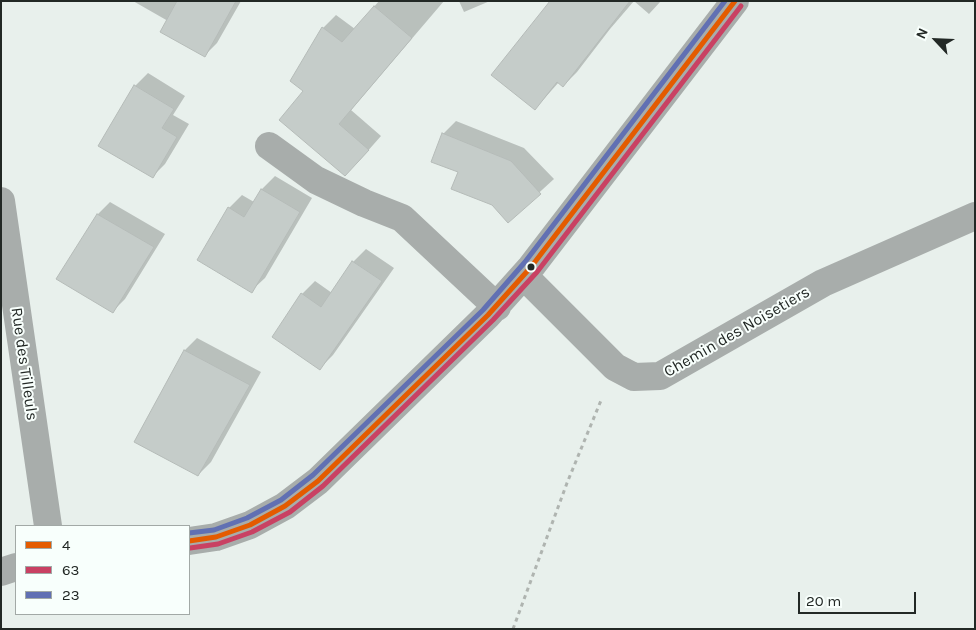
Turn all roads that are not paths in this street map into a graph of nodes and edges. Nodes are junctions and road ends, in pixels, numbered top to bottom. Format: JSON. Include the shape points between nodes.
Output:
{"nodes":[{"id":1,"x":735,"y":1,"type":"edge"},
{"id":2,"x":269,"y":146,"type":"dead end"},
{"id":3,"x":1,"y":201,"type":"edge"},
{"id":4,"x":975,"y":216,"type":"edge"},
{"id":5,"x":524,"y":276,"type":"junction"},
{"id":6,"x":496,"y":307,"type":"junction"},
{"id":7,"x":48,"y":525,"type":"edge"},
{"id":8,"x":190,"y":541,"type":"edge"},
{"id":9,"x":15,"y":567,"type":"edge"},
{"id":10,"x":1,"y":572,"type":"edge"}],
"edges":[{"from":1,"to":5,"type":"street"},
{"from":2,"to":6,"type":"street","via":[[316,180],[402,218]]},
{"from":3,"to":7,"type":"street","name":"Rue des Tilleuls"},
{"from":4,"to":5,"type":"street","name":"Chemin des Noisetiers","via":[[823,283],[660,376],[634,377],[614,368]]},
{"from":5,"to":6,"type":"street"},
{"from":6,"to":8,"type":"street","via":[[318,481],[292,501],[250,526]]},
{"from":9,"to":10,"type":"street"}]}
